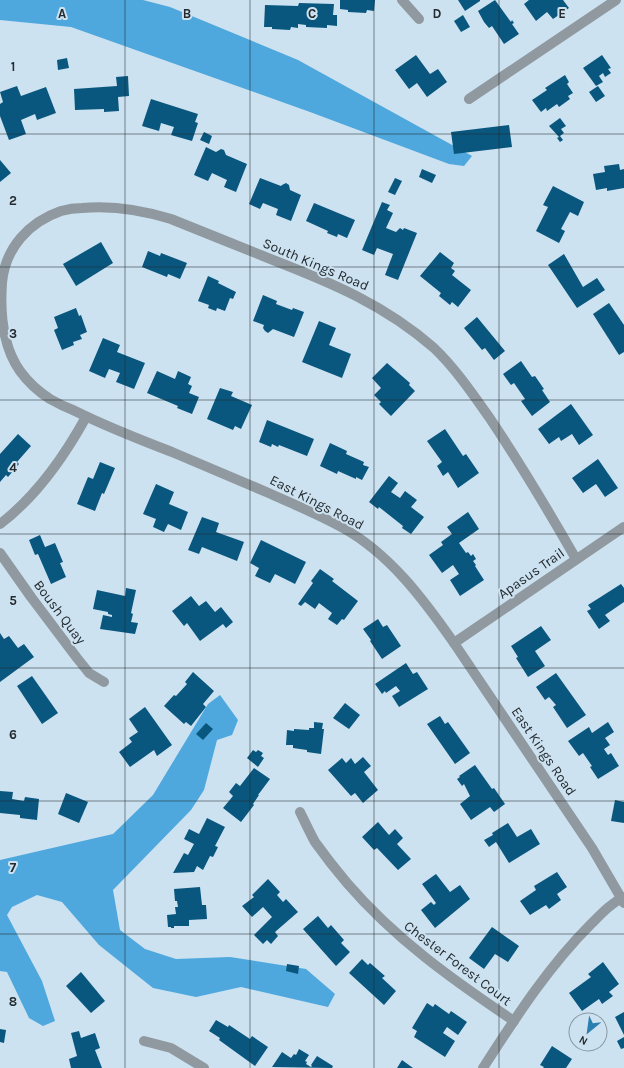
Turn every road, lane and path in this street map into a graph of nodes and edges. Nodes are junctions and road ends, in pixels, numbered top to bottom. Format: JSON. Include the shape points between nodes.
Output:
{"nodes":[{"id":1,"x":402,"y":0,"type":"edge"},
{"id":2,"x":616,"y":0,"type":"edge"},
{"id":3,"x":419,"y":19,"type":"dead end"},
{"id":4,"x":469,"y":99,"type":"dead end"},
{"id":5,"x":2,"y":320,"type":"joint"},
{"id":6,"x":86,"y":417,"type":"junction"},
{"id":7,"x":0,"y":524,"type":"edge"},
{"id":8,"x":624,"y":527,"type":"edge"},
{"id":9,"x":0,"y":553,"type":"edge"},
{"id":10,"x":576,"y":559,"type":"junction"},
{"id":11,"x":454,"y":643,"type":"junction"},
{"id":12,"x":104,"y":682,"type":"dead end"},
{"id":13,"x":300,"y":812,"type":"dead end"},
{"id":14,"x":623,"y":900,"type":"edge"},
{"id":15,"x":514,"y":1021,"type":"junction"},
{"id":16,"x":144,"y":1042,"type":"dead end"},
{"id":17,"x":204,"y":1068,"type":"edge"},
{"id":18,"x":483,"y":1068,"type":"edge"}],
"edges":[{"from":1,"to":3,"type":"street"},
{"from":2,"to":4,"type":"street"},
{"from":5,"to":6,"type":"street","name":"East Kings Road","via":[[6,341],[21,372],[34,387],[50,399]]},
{"from":5,"to":10,"type":"street","name":"South Kings Road","via":[[2,278],[13,249],[34,224],[66,209],[96,206],[150,212],[332,283],[376,306],[404,325],[434,349],[455,371],[532,483]]},
{"from":6,"to":7,"type":"street","via":[[53,470]]},
{"from":6,"to":11,"type":"street","name":"East Kings Road","via":[[219,471],[343,528],[362,540],[407,581]]},
{"from":8,"to":10,"type":"street","name":"Apasus Trail"},
{"from":9,"to":12,"type":"street","name":"Boush Quay","via":[[30,597],[89,673]]},
{"from":10,"to":11,"type":"street","name":"Apasus Trail"},
{"from":11,"to":14,"type":"street","name":"East Kings Road","via":[[592,848]]},
{"from":13,"to":15,"type":"street","name":"Chester Forest Court","via":[[315,842],[336,870],[392,930],[419,954]]},
{"from":14,"to":15,"type":"street","via":[[608,907],[575,939]]},
{"from":15,"to":18,"type":"street"},
{"from":16,"to":17,"type":"street","via":[[171,1048]]}]}
